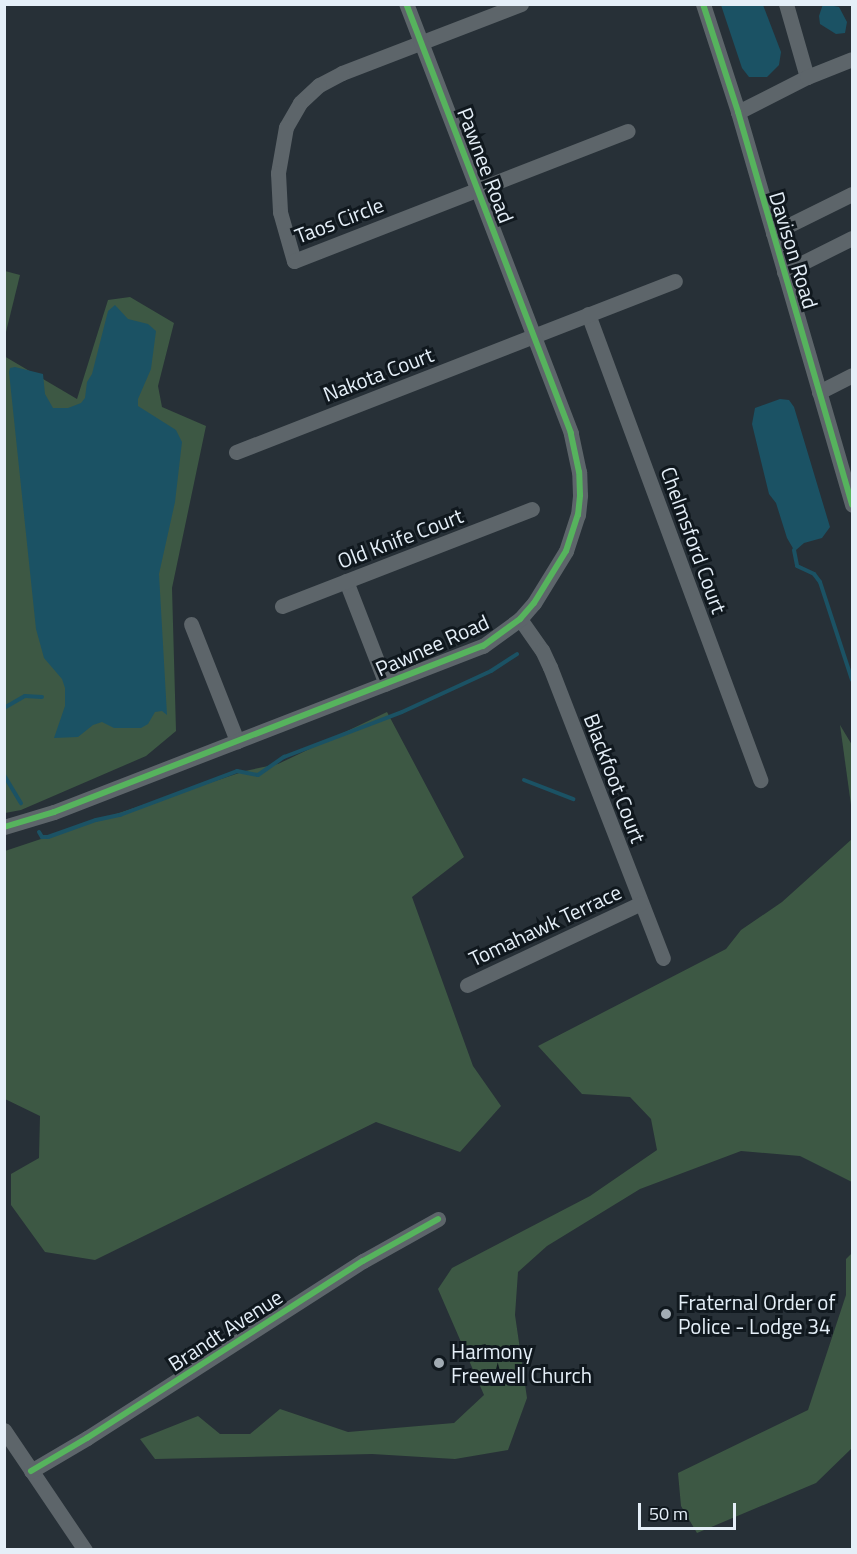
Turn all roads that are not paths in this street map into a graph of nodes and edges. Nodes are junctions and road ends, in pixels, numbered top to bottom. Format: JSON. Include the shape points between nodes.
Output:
{"nodes":[{"id":1,"x":406,"y":4,"type":"edge"},
{"id":2,"x":703,"y":4,"type":"edge"},
{"id":3,"x":786,"y":4,"type":"edge"},
{"id":4,"x":512,"y":6,"type":"edge"},
{"id":5,"x":421,"y":43,"type":"junction"},
{"id":6,"x":852,"y":59,"type":"edge"},
{"id":7,"x":807,"y":77,"type":"junction"},
{"id":8,"x":738,"y":112,"type":"junction"},
{"id":9,"x":628,"y":131,"type":"dead end"},
{"id":10,"x":478,"y":189,"type":"junction"},
{"id":11,"x":852,"y":194,"type":"edge"},
{"id":12,"x":772,"y":233,"type":"junction"},
{"id":13,"x":852,"y":238,"type":"edge"},
{"id":14,"x":784,"y":272,"type":"junction"},
{"id":15,"x":675,"y":281,"type":"dead end"},
{"id":16,"x":588,"y":314,"type":"junction"},
{"id":17,"x":535,"y":335,"type":"junction"},
{"id":18,"x":852,"y":375,"type":"edge"},
{"id":19,"x":819,"y":392,"type":"junction"},
{"id":20,"x":236,"y":452,"type":"dead end"},
{"id":21,"x":852,"y":506,"type":"edge"},
{"id":22,"x":532,"y":509,"type":"dead end"},
{"id":23,"x":346,"y":582,"type":"junction"},
{"id":24,"x":282,"y":606,"type":"dead end"},
{"id":25,"x":520,"y":619,"type":"junction"},
{"id":26,"x":191,"y":624,"type":"dead end"},
{"id":27,"x":386,"y":684,"type":"junction"},
{"id":28,"x":237,"y":741,"type":"junction"},
{"id":29,"x":760,"y":780,"type":"dead end"},
{"id":30,"x":4,"y":827,"type":"edge"},
{"id":31,"x":641,"y":903,"type":"junction"},
{"id":32,"x":663,"y":957,"type":"dead end"},
{"id":33,"x":467,"y":985,"type":"dead end"},
{"id":34,"x":438,"y":1219,"type":"dead end"},
{"id":35,"x":4,"y":1430,"type":"edge"},
{"id":36,"x":31,"y":1472,"type":"junction"},
{"id":37,"x":85,"y":1550,"type":"edge"}],
"edges":[{"from":1,"to":5,"type":"street","name":"Pawnee Road"},
{"from":2,"to":8,"type":"street","name":"Davison Road"},
{"from":3,"to":7,"type":"street"},
{"from":4,"to":5,"type":"street"},
{"from":5,"to":10,"type":"street","name":"Pawnee Road"},
{"from":5,"to":10,"type":"street","name":"Taos Circle","via":[[331,78],[308,93],[292,114],[282,141],[278,173],[284,234],[294,261]]},
{"from":6,"to":7,"type":"street"},
{"from":7,"to":8,"type":"street"},
{"from":8,"to":12,"type":"street","name":"Davison Road"},
{"from":9,"to":10,"type":"street"},
{"from":10,"to":17,"type":"street","name":"Pawnee Road"},
{"from":11,"to":12,"type":"street"},
{"from":12,"to":14,"type":"street","name":"Davison Road"},
{"from":13,"to":14,"type":"street"},
{"from":14,"to":19,"type":"street","name":"Davison Road"},
{"from":15,"to":16,"type":"street","name":"Nakota Court"},
{"from":16,"to":17,"type":"street","name":"Nakota Court"},
{"from":16,"to":29,"type":"street","name":"Chelmsford Court"},
{"from":17,"to":20,"type":"street","name":"Nakota Court"},
{"from":17,"to":25,"type":"street","name":"Pawnee Road","via":[[571,434],[580,495],[572,533],[558,569]]},
{"from":18,"to":19,"type":"street"},
{"from":19,"to":21,"type":"street","name":"Davison Road"},
{"from":22,"to":23,"type":"street","name":"Old Knife Court"},
{"from":23,"to":24,"type":"street","name":"Old Knife Court"},
{"from":23,"to":27,"type":"street"},
{"from":25,"to":27,"type":"street","name":"Pawnee Road","via":[[483,646]]},
{"from":25,"to":31,"type":"street","name":"Blackfoot Court","via":[[550,667]]},
{"from":26,"to":28,"type":"street"},
{"from":27,"to":28,"type":"street","name":"Pawnee Road"},
{"from":28,"to":30,"type":"street","name":"Pawnee Road","via":[[45,816]]},
{"from":31,"to":32,"type":"street","name":"Blackfoot Court"},
{"from":31,"to":33,"type":"street","name":"Tomahawk Terrace"},
{"from":34,"to":36,"type":"street","name":"Brandt Avenue","via":[[363,1261]]},
{"from":35,"to":36,"type":"street"},
{"from":36,"to":37,"type":"street"}]}
